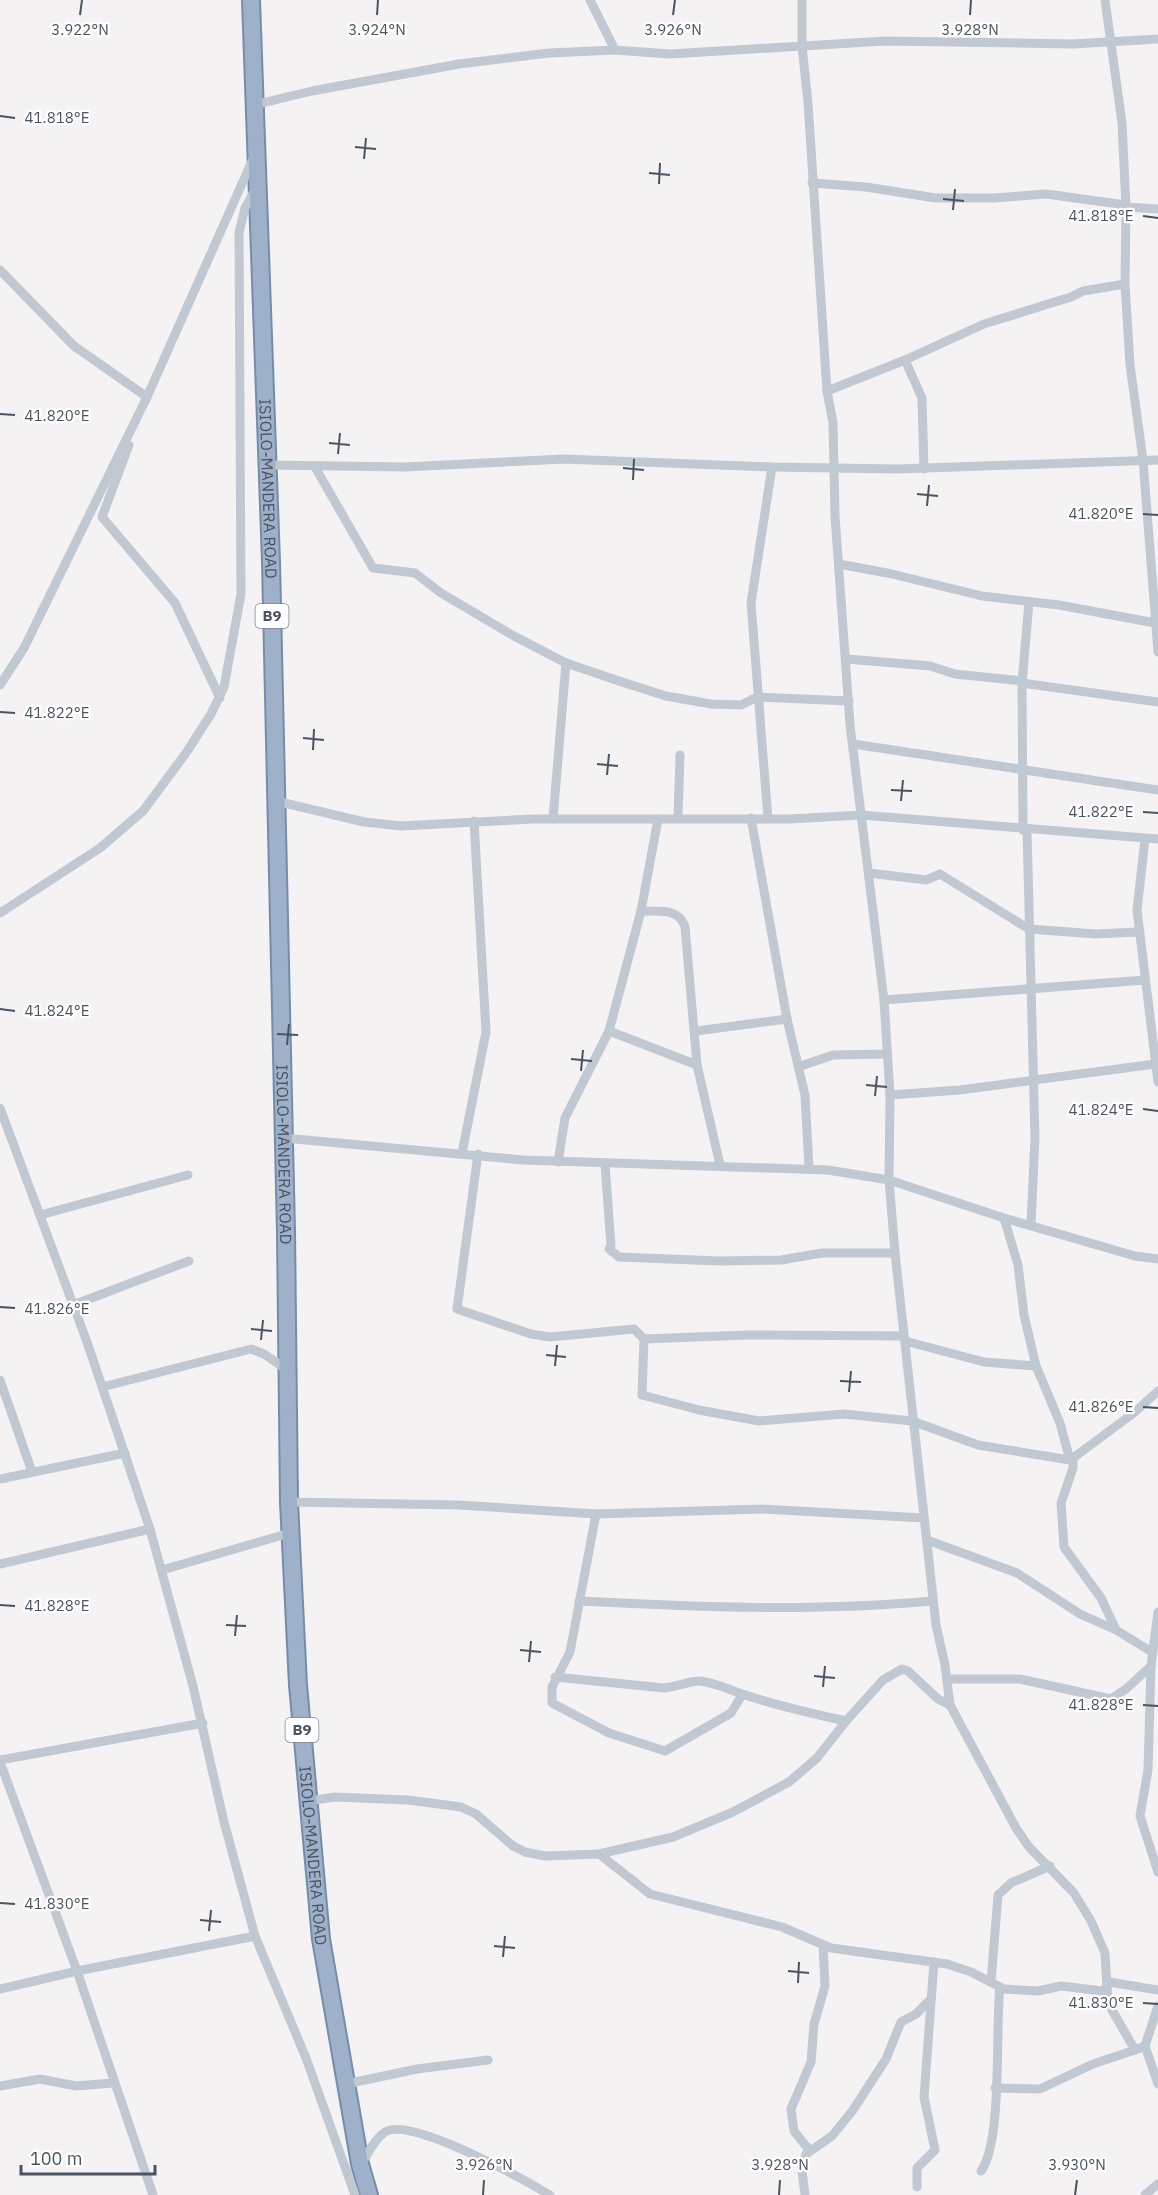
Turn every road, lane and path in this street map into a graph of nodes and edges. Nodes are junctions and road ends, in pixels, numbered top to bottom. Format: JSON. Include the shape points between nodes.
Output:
{"nodes":[{"id":1,"x":251,"y":0,"type":"edge"},
{"id":2,"x":590,"y":0,"type":"edge"},
{"id":3,"x":802,"y":0,"type":"edge"},
{"id":4,"x":1105,"y":0,"type":"edge"},
{"id":5,"x":1158,"y":39,"type":"edge"},
{"id":6,"x":1112,"y":41,"type":"junction"},
{"id":7,"x":802,"y":46,"type":"junction"},
{"id":8,"x":615,"y":50,"type":"junction"},
{"id":9,"x":254,"y":105,"type":"junction"},
{"id":10,"x":257,"y":151,"type":"junction"},
{"id":11,"x":812,"y":183,"type":"junction"},
{"id":12,"x":257,"y":188,"type":"junction"},
{"id":13,"x":1126,"y":206,"type":"junction"},
{"id":14,"x":1158,"y":209,"type":"edge"},
{"id":15,"x":0,"y":270,"type":"edge"},
{"id":16,"x":1125,"y":284,"type":"junction"},
{"id":17,"x":906,"y":360,"type":"junction"},
{"id":18,"x":827,"y":391,"type":"junction"},
{"id":19,"x":147,"y":397,"type":"junction"},
{"id":20,"x":1143,"y":460,"type":"junction"},
{"id":21,"x":1158,"y":460,"type":"edge"},
{"id":22,"x":266,"y":465,"type":"junction"},
{"id":23,"x":315,"y":467,"type":"junction"},
{"id":24,"x":772,"y":467,"type":"junction"},
{"id":25,"x":833,"y":469,"type":"junction"},
{"id":26,"x":924,"y":469,"type":"junction"},
{"id":27,"x":839,"y":564,"type":"junction"},
{"id":28,"x":1029,"y":602,"type":"junction"},
{"id":29,"x":1155,"y":623,"type":"junction"},
{"id":30,"x":1158,"y":652,"type":"edge"},
{"id":31,"x":847,"y":659,"type":"junction"},
{"id":32,"x":566,"y":663,"type":"junction"},
{"id":33,"x":1022,"y":682,"type":"junction"},
{"id":34,"x":0,"y":685,"type":"edge"},
{"id":35,"x":759,"y":696,"type":"junction"},
{"id":36,"x":220,"y":698,"type":"junction"},
{"id":37,"x":849,"y":701,"type":"junction"},
{"id":38,"x":1158,"y":702,"type":"edge"},
{"id":39,"x":853,"y":744,"type":"junction"},
{"id":40,"x":680,"y":755,"type":"dead end"},
{"id":41,"x":1021,"y":768,"type":"junction"},
{"id":42,"x":1158,"y":790,"type":"edge"},
{"id":43,"x":276,"y":801,"type":"junction"},
{"id":44,"x":861,"y":815,"type":"junction"},
{"id":45,"x":678,"y":817,"type":"junction"},
{"id":46,"x":751,"y":818,"type":"junction"},
{"id":47,"x":553,"y":819,"type":"junction"},
{"id":48,"x":658,"y":819,"type":"junction"},
{"id":49,"x":768,"y":819,"type":"junction"},
{"id":50,"x":474,"y":821,"type":"junction"},
{"id":51,"x":1025,"y":830,"type":"junction"},
{"id":52,"x":1145,"y":839,"type":"junction"},
{"id":53,"x":1158,"y":839,"type":"edge"},
{"id":54,"x":869,"y":873,"type":"junction"},
{"id":55,"x":641,"y":911,"type":"junction"},
{"id":56,"x":0,"y":913,"type":"edge"},
{"id":57,"x":1029,"y":929,"type":"junction"},
{"id":58,"x":1138,"y":932,"type":"junction"},
{"id":59,"x":1145,"y":980,"type":"junction"},
{"id":60,"x":1031,"y":990,"type":"junction"},
{"id":61,"x":884,"y":999,"type":"junction"},
{"id":62,"x":1154,"y":1015,"type":"edge"},
{"id":63,"x":786,"y":1018,"type":"junction"},
{"id":64,"x":609,"y":1031,"type":"junction"},
{"id":65,"x":696,"y":1031,"type":"junction"},
{"id":66,"x":887,"y":1054,"type":"junction"},
{"id":67,"x":1155,"y":1064,"type":"junction"},
{"id":68,"x":697,"y":1065,"type":"junction"},
{"id":69,"x":798,"y":1067,"type":"junction"},
{"id":70,"x":1033,"y":1081,"type":"junction"},
{"id":71,"x":1158,"y":1082,"type":"edge"},
{"id":72,"x":890,"y":1095,"type":"junction"},
{"id":73,"x":0,"y":1108,"type":"edge"},
{"id":74,"x":284,"y":1138,"type":"junction"},
{"id":75,"x":462,"y":1153,"type":"junction"},
{"id":76,"x":478,"y":1155,"type":"junction"},
{"id":77,"x":558,"y":1162,"type":"junction"},
{"id":78,"x":605,"y":1164,"type":"junction"},
{"id":79,"x":720,"y":1165,"type":"junction"},
{"id":80,"x":809,"y":1168,"type":"junction"},
{"id":81,"x":188,"y":1175,"type":"dead end"},
{"id":82,"x":889,"y":1180,"type":"junction"},
{"id":83,"x":40,"y":1215,"type":"junction"},
{"id":84,"x":1004,"y":1218,"type":"junction"},
{"id":85,"x":1030,"y":1224,"type":"junction"},
{"id":86,"x":895,"y":1253,"type":"junction"},
{"id":87,"x":1158,"y":1259,"type":"edge"},
{"id":88,"x":189,"y":1261,"type":"dead end"},
{"id":89,"x":73,"y":1305,"type":"junction"},
{"id":90,"x":904,"y":1338,"type":"junction"},
{"id":91,"x":644,"y":1340,"type":"junction"},
{"id":92,"x":1036,"y":1366,"type":"junction"},
{"id":93,"x":286,"y":1370,"type":"junction"},
{"id":94,"x":0,"y":1380,"type":"edge"},
{"id":95,"x":102,"y":1388,"type":"junction"},
{"id":96,"x":1158,"y":1391,"type":"edge"},
{"id":97,"x":912,"y":1421,"type":"junction"},
{"id":98,"x":125,"y":1453,"type":"junction"},
{"id":99,"x":1071,"y":1459,"type":"junction"},
{"id":100,"x":32,"y":1472,"type":"junction"},
{"id":101,"x":0,"y":1479,"type":"edge"},
{"id":102,"x":289,"y":1502,"type":"junction"},
{"id":103,"x":596,"y":1514,"type":"junction"},
{"id":104,"x":924,"y":1518,"type":"junction"},
{"id":105,"x":150,"y":1529,"type":"junction"},
{"id":106,"x":290,"y":1533,"type":"junction"},
{"id":107,"x":927,"y":1540,"type":"junction"},
{"id":108,"x":0,"y":1564,"type":"edge"},
{"id":109,"x":162,"y":1570,"type":"junction"},
{"id":110,"x":579,"y":1601,"type":"junction"},
{"id":111,"x":932,"y":1601,"type":"junction"},
{"id":112,"x":1158,"y":1612,"type":"edge"},
{"id":113,"x":1116,"y":1630,"type":"junction"},
{"id":114,"x":1152,"y":1652,"type":"junction"},
{"id":115,"x":1153,"y":1665,"type":"edge"},
{"id":116,"x":555,"y":1677,"type":"junction"},
{"id":117,"x":947,"y":1679,"type":"junction"},
{"id":118,"x":742,"y":1695,"type":"junction"},
{"id":119,"x":950,"y":1705,"type":"junction"},
{"id":120,"x":846,"y":1721,"type":"junction"},
{"id":121,"x":203,"y":1723,"type":"junction"},
{"id":122,"x":0,"y":1761,"type":"edge"},
{"id":123,"x":1148,"y":1770,"type":"junction"},
{"id":124,"x":1158,"y":1773,"type":"edge"},
{"id":125,"x":308,"y":1801,"type":"junction"},
{"id":126,"x":599,"y":1854,"type":"junction"},
{"id":127,"x":1050,"y":1866,"type":"junction"},
{"id":128,"x":1158,"y":1872,"type":"edge"},
{"id":129,"x":255,"y":1936,"type":"junction"},
{"id":130,"x":823,"y":1945,"type":"junction"},
{"id":131,"x":934,"y":1962,"type":"junction"},
{"id":132,"x":77,"y":1971,"type":"junction"},
{"id":133,"x":996,"y":1985,"type":"junction"},
{"id":134,"x":1108,"y":1985,"type":"junction"},
{"id":135,"x":0,"y":1989,"type":"edge"},
{"id":136,"x":1158,"y":1990,"type":"edge"},
{"id":137,"x":931,"y":1999,"type":"junction"},
{"id":138,"x":1158,"y":2006,"type":"edge"},
{"id":139,"x":1145,"y":2046,"type":"junction"},
{"id":140,"x":1135,"y":2050,"type":"junction"},
{"id":141,"x":488,"y":2060,"type":"dead end"},
{"id":142,"x":113,"y":2083,"type":"junction"},
{"id":143,"x":346,"y":2084,"type":"junction"},
{"id":144,"x":1158,"y":2084,"type":"edge"},
{"id":145,"x":0,"y":2086,"type":"edge"},
{"id":146,"x":995,"y":2088,"type":"junction"},
{"id":147,"x":810,"y":2151,"type":"junction"},
{"id":148,"x":360,"y":2164,"type":"junction"},
{"id":149,"x":981,"y":2171,"type":"dead end"},
{"id":150,"x":1158,"y":2184,"type":"edge"},
{"id":151,"x":916,"y":2187,"type":"dead end"},
{"id":152,"x":153,"y":2195,"type":"edge"},
{"id":153,"x":355,"y":2195,"type":"edge"},
{"id":154,"x":369,"y":2195,"type":"edge"},
{"id":155,"x":549,"y":2195,"type":"edge"},
{"id":156,"x":805,"y":2195,"type":"edge"},
{"id":157,"x":1145,"y":2195,"type":"edge"}],
"edges":[{"from":1,"to":9,"type":"highway","name":"ISIOLO-MANDERA ROAD","number":"B9"},
{"from":2,"to":8,"type":"street"},
{"from":3,"to":7,"type":"street"},
{"from":4,"to":6,"type":"street"},
{"from":5,"to":6,"type":"street"},
{"from":6,"to":7,"type":"street","via":[[885,41]]},
{"from":6,"to":13,"type":"street","via":[[1122,123]]},
{"from":7,"to":8,"type":"street","via":[[670,54]]},
{"from":7,"to":11,"type":"street"},
{"from":8,"to":9,"type":"street","via":[[505,57]]},
{"from":9,"to":10,"type":"highway","name":"ISIOLO-MANDERA ROAD","number":"B9"},
{"from":10,"to":12,"type":"highway","name":"ISIOLO-MANDERA ROAD","number":"B9"},
{"from":10,"to":19,"type":"street"},
{"from":11,"to":13,"type":"street","via":[[936,198],[1046,194]]},
{"from":11,"to":18,"type":"street"},
{"from":12,"to":22,"type":"highway","name":"ISIOLO-MANDERA ROAD","number":"B9"},
{"from":12,"to":36,"type":"street","via":[[245,208],[239,233],[241,594],[228,675]]},
{"from":13,"to":14,"type":"street"},
{"from":13,"to":16,"type":"street"},
{"from":15,"to":19,"type":"street","via":[[74,346]]},
{"from":16,"to":17,"type":"street","via":[[1083,291],[994,320]]},
{"from":16,"to":20,"type":"street"},
{"from":17,"to":18,"type":"street"},
{"from":17,"to":26,"type":"street","via":[[922,398]]},
{"from":18,"to":25,"type":"street"},
{"from":19,"to":34,"type":"street","via":[[24,648]]},
{"from":19,"to":36,"type":"street","via":[[102,518],[176,603]]},
{"from":20,"to":21,"type":"street"},
{"from":20,"to":26,"type":"street"},
{"from":20,"to":29,"type":"street"},
{"from":22,"to":23,"type":"street"},
{"from":22,"to":43,"type":"highway","name":"ISIOLO-MANDERA ROAD","number":"B9"},
{"from":23,"to":24,"type":"street","via":[[564,459]]},
{"from":23,"to":32,"type":"street","via":[[373,568],[415,573],[441,593]]},
{"from":24,"to":25,"type":"street"},
{"from":24,"to":35,"type":"street","via":[[751,603]]},
{"from":25,"to":26,"type":"street"},
{"from":25,"to":27,"type":"street"},
{"from":27,"to":28,"type":"street","via":[[971,594]]},
{"from":27,"to":31,"type":"street"},
{"from":28,"to":29,"type":"street"},
{"from":28,"to":33,"type":"street"},
{"from":29,"to":30,"type":"street"},
{"from":31,"to":33,"type":"street","via":[[930,666],[955,674]]},
{"from":31,"to":37,"type":"street"},
{"from":32,"to":35,"type":"street","via":[[666,696],[701,703],[741,705]]},
{"from":32,"to":47,"type":"street"},
{"from":33,"to":38,"type":"street"},
{"from":33,"to":41,"type":"street"},
{"from":35,"to":37,"type":"street"},
{"from":35,"to":49,"type":"street"},
{"from":36,"to":56,"type":"street","via":[[143,811],[100,848]]},
{"from":37,"to":39,"type":"street"},
{"from":39,"to":41,"type":"street"},
{"from":39,"to":44,"type":"street"},
{"from":40,"to":45,"type":"street"},
{"from":41,"to":42,"type":"street"},
{"from":41,"to":51,"type":"street"},
{"from":43,"to":50,"type":"street","via":[[382,824]]},
{"from":43,"to":74,"type":"highway","name":"ISIOLO-MANDERA ROAD","number":"B9"},
{"from":44,"to":49,"type":"street"},
{"from":44,"to":51,"type":"street"},
{"from":44,"to":54,"type":"street"},
{"from":45,"to":46,"type":"street"},
{"from":45,"to":48,"type":"street"},
{"from":46,"to":49,"type":"street"},
{"from":46,"to":63,"type":"street"},
{"from":47,"to":48,"type":"street"},
{"from":47,"to":50,"type":"street"},
{"from":48,"to":55,"type":"street"},
{"from":50,"to":75,"type":"street","via":[[486,1032]]},
{"from":51,"to":52,"type":"street"},
{"from":51,"to":57,"type":"street"},
{"from":52,"to":53,"type":"street"},
{"from":52,"to":58,"type":"street","via":[[1137,900]]},
{"from":54,"to":57,"type":"street","via":[[926,880],[940,874]]},
{"from":54,"to":61,"type":"street"},
{"from":55,"to":64,"type":"street"},
{"from":55,"to":65,"type":"street","via":[[672,912],[683,921]]},
{"from":57,"to":58,"type":"street","via":[[1096,934]]},
{"from":57,"to":60,"type":"street"},
{"from":58,"to":59,"type":"street"},
{"from":59,"to":60,"type":"street"},
{"from":59,"to":62,"type":"street"},
{"from":60,"to":61,"type":"street"},
{"from":60,"to":70,"type":"street"},
{"from":61,"to":66,"type":"street"},
{"from":62,"to":67,"type":"street"},
{"from":63,"to":65,"type":"street"},
{"from":63,"to":69,"type":"street"},
{"from":64,"to":68,"type":"street"},
{"from":64,"to":77,"type":"street","via":[[565,1118]]},
{"from":65,"to":68,"type":"street"},
{"from":66,"to":69,"type":"street","via":[[833,1056]]},
{"from":66,"to":72,"type":"street"},
{"from":67,"to":70,"type":"street"},
{"from":67,"to":71,"type":"street"},
{"from":68,"to":79,"type":"street"},
{"from":69,"to":80,"type":"street","via":[[806,1109]]},
{"from":70,"to":72,"type":"street"},
{"from":70,"to":85,"type":"street","via":[[1035,1138]]},
{"from":72,"to":82,"type":"street"},
{"from":73,"to":83,"type":"street"},
{"from":74,"to":75,"type":"street"},
{"from":74,"to":93,"type":"highway","name":"ISIOLO-MANDERA ROAD","number":"B9"},
{"from":75,"to":76,"type":"street"},
{"from":76,"to":77,"type":"street"},
{"from":76,"to":91,"type":"street","via":[[457,1309],[531,1334],[564,1337],[634,1329]]},
{"from":77,"to":78,"type":"street"},
{"from":78,"to":79,"type":"street"},
{"from":78,"to":86,"type":"street","via":[[609,1249],[619,1257],[720,1261],[781,1260],[822,1253]]},
{"from":79,"to":80,"type":"street"},
{"from":80,"to":82,"type":"street"},
{"from":81,"to":83,"type":"street"},
{"from":82,"to":84,"type":"street"},
{"from":82,"to":86,"type":"street"},
{"from":83,"to":89,"type":"street"},
{"from":84,"to":85,"type":"street"},
{"from":84,"to":92,"type":"street","via":[[1018,1265]]},
{"from":85,"to":87,"type":"street","via":[[1135,1256]]},
{"from":86,"to":90,"type":"street"},
{"from":88,"to":89,"type":"street"},
{"from":89,"to":95,"type":"street"},
{"from":90,"to":91,"type":"street","via":[[747,1335]]},
{"from":90,"to":92,"type":"street","via":[[984,1362]]},
{"from":90,"to":97,"type":"street"},
{"from":91,"to":97,"type":"street","via":[[640,1388],[646,1396],[759,1421],[844,1414]]},
{"from":92,"to":99,"type":"street"},
{"from":93,"to":95,"type":"street","via":[[251,1349]]},
{"from":93,"to":102,"type":"highway","name":"ISIOLO-MANDERA ROAD","number":"B9"},
{"from":94,"to":100,"type":"street"},
{"from":95,"to":98,"type":"street"},
{"from":96,"to":99,"type":"street"},
{"from":97,"to":99,"type":"street","via":[[978,1445]]},
{"from":97,"to":104,"type":"street"},
{"from":98,"to":100,"type":"street"},
{"from":98,"to":105,"type":"street"},
{"from":99,"to":113,"type":"street","via":[[1073,1468],[1061,1503],[1064,1547],[1101,1598]]},
{"from":100,"to":101,"type":"street"},
{"from":102,"to":103,"type":"street","via":[[459,1505]]},
{"from":102,"to":106,"type":"highway","name":"ISIOLO-MANDERA ROAD","number":"B9"},
{"from":103,"to":104,"type":"street","via":[[762,1509]]},
{"from":103,"to":110,"type":"street"},
{"from":104,"to":107,"type":"street"},
{"from":105,"to":108,"type":"street"},
{"from":105,"to":109,"type":"street"},
{"from":106,"to":109,"type":"street"},
{"from":106,"to":125,"type":"highway","name":"ISIOLO-MANDERA ROAD","number":"B9"},
{"from":107,"to":111,"type":"street"},
{"from":107,"to":113,"type":"street","via":[[1017,1573],[1091,1620]]},
{"from":109,"to":121,"type":"street"},
{"from":110,"to":111,"type":"street","via":[[796,1609]]},
{"from":110,"to":116,"type":"street","via":[[570,1652]]},
{"from":111,"to":117,"type":"street"},
{"from":112,"to":114,"type":"street"},
{"from":113,"to":114,"type":"street"},
{"from":114,"to":115,"type":"street"},
{"from":115,"to":117,"type":"street","via":[[1111,1699],[1020,1679]]},
{"from":115,"to":123,"type":"street"},
{"from":116,"to":118,"type":"street","via":[[664,1688],[698,1680],[725,1686]]},
{"from":116,"to":118,"type":"street","via":[[551,1694],[556,1708],[609,1733],[665,1751],[731,1713]]},
{"from":117,"to":119,"type":"street"},
{"from":118,"to":120,"type":"street"},
{"from":119,"to":120,"type":"street","via":[[902,1669],[883,1680]]},
{"from":119,"to":127,"type":"street","via":[[1016,1828]]},
{"from":120,"to":126,"type":"street","via":[[817,1758],[789,1782],[742,1808],[673,1837]]},
{"from":121,"to":122,"type":"street"},
{"from":121,"to":129,"type":"street","via":[[224,1822]]},
{"from":122,"to":132,"type":"street"},
{"from":123,"to":124,"type":"street"},
{"from":123,"to":128,"type":"street","via":[[1140,1816]]},
{"from":125,"to":126,"type":"street","via":[[335,1797],[461,1807],[477,1814],[525,1852],[546,1856]]},
{"from":125,"to":143,"type":"highway","name":"ISIOLO-MANDERA ROAD","number":"B9","via":[[321,1939]]},
{"from":126,"to":130,"type":"street","via":[[650,1894],[782,1927]]},
{"from":127,"to":133,"type":"street","via":[[1011,1883],[998,1895]]},
{"from":127,"to":134,"type":"street","via":[[1074,1893],[1091,1921],[1105,1953]]},
{"from":129,"to":132,"type":"street"},
{"from":129,"to":153,"type":"street","via":[[306,2058]]},
{"from":130,"to":131,"type":"street"},
{"from":130,"to":147,"type":"street","via":[[826,1977],[814,2024],[811,2062],[791,2109],[794,2131]]},
{"from":131,"to":133,"type":"street","via":[[965,1970]]},
{"from":131,"to":137,"type":"street"},
{"from":132,"to":135,"type":"street"},
{"from":132,"to":142,"type":"street"},
{"from":133,"to":134,"type":"street","via":[[1027,1991],[1061,1986],[1102,1991]]},
{"from":133,"to":146,"type":"street"},
{"from":134,"to":136,"type":"street"},
{"from":134,"to":140,"type":"street","via":[[1113,2013]]},
{"from":137,"to":147,"type":"street","via":[[901,2022],[886,2059],[853,2110],[832,2136]]},
{"from":137,"to":151,"type":"street","via":[[924,2097],[935,2150],[916,2168]]},
{"from":138,"to":139,"type":"street"},
{"from":139,"to":140,"type":"street"},
{"from":139,"to":144,"type":"street"},
{"from":140,"to":146,"type":"street","via":[[1040,2089]]},
{"from":141,"to":143,"type":"street","via":[[417,2068]]},
{"from":142,"to":145,"type":"street","via":[[76,2086],[40,2079]]},
{"from":142,"to":152,"type":"street"},
{"from":143,"to":148,"type":"highway","name":"ISIOLO-MANDERA ROAD","number":"B9"},
{"from":146,"to":149,"type":"street","via":[[992,2135]]},
{"from":147,"to":156,"type":"street","via":[[802,2171]]},
{"from":148,"to":154,"type":"highway","name":"ISIOLO-MANDERA ROAD","number":"B9"},
{"from":148,"to":155,"type":"street","via":[[389,2130],[411,2130],[516,2174]]},
{"from":150,"to":157,"type":"street"}]}
